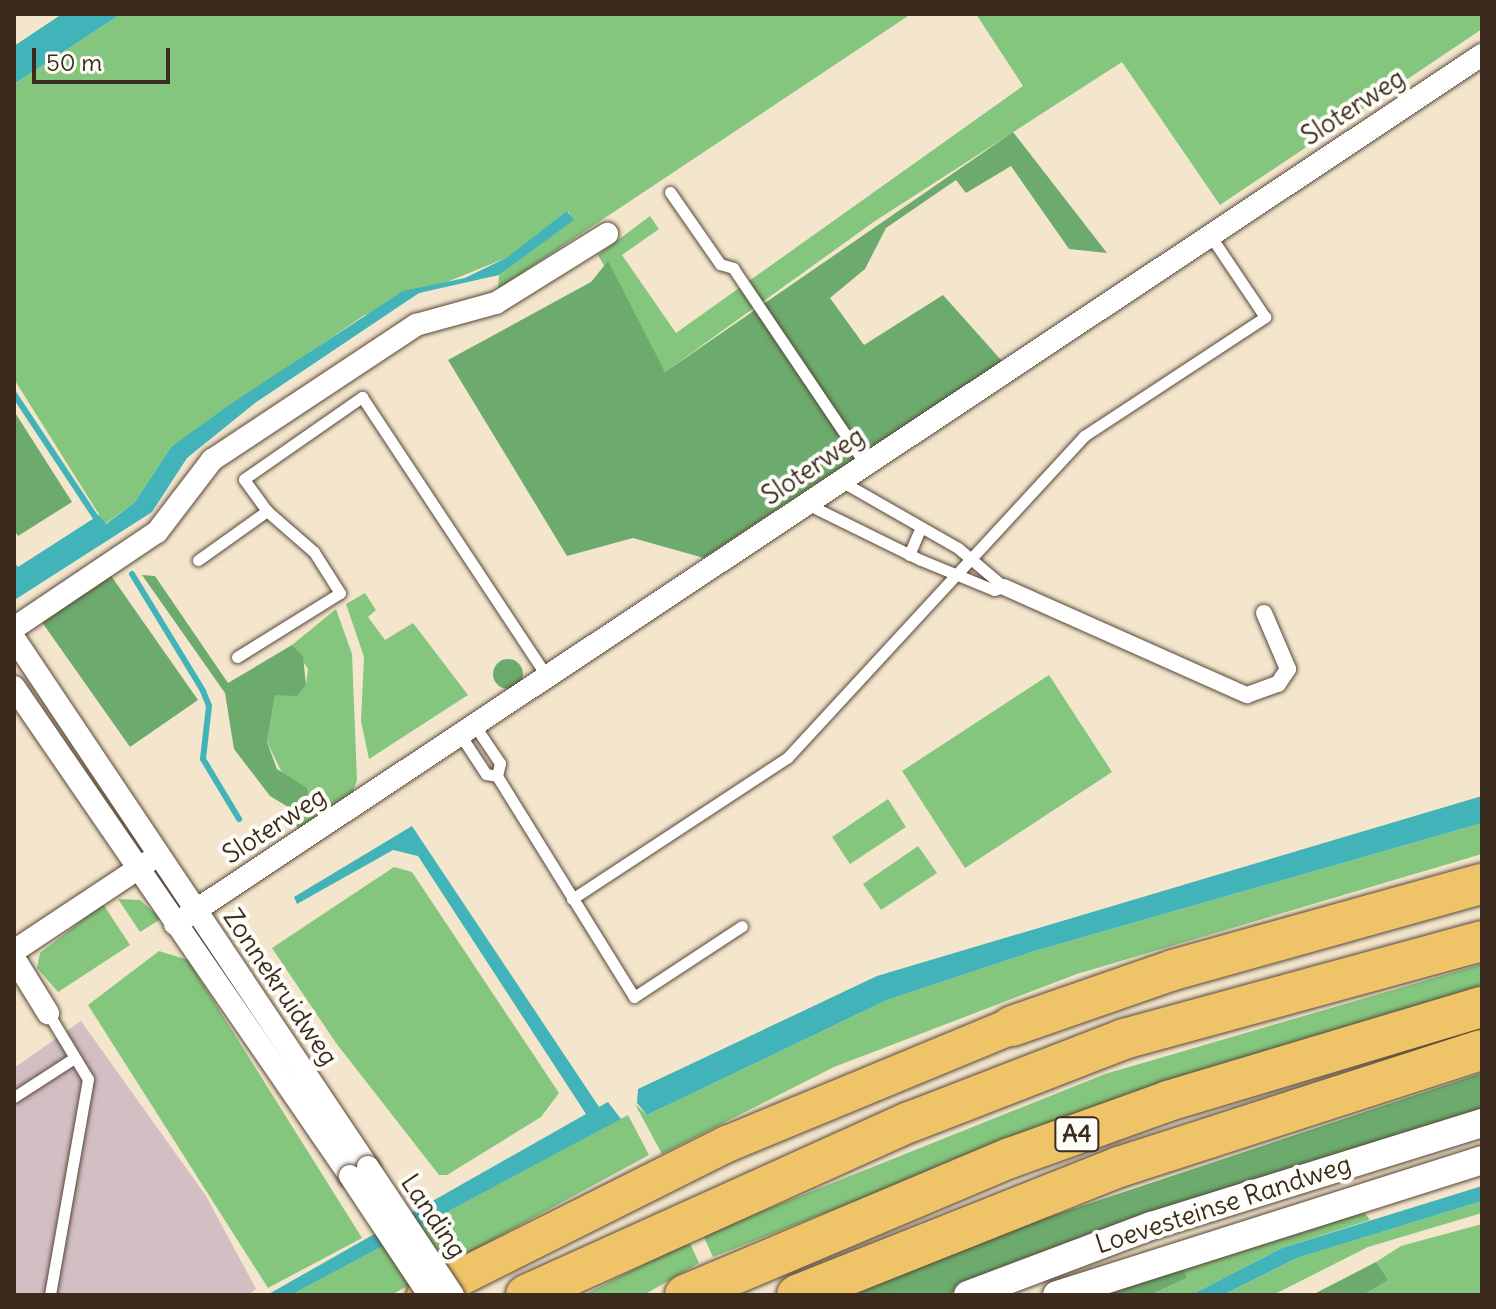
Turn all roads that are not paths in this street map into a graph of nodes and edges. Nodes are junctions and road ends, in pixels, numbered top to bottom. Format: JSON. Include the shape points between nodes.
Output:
{"nodes":[{"id":1,"x":1482,"y":55,"type":"edge"},
{"id":2,"x":670,"y":192,"type":"dead end"},
{"id":3,"x":607,"y":234,"type":"dead end"},
{"id":4,"x":1210,"y":235,"type":"junction"},
{"id":5,"x":866,"y":465,"type":"junction"},
{"id":6,"x":841,"y":481,"type":"junction"},
{"id":7,"x":807,"y":504,"type":"junction"},
{"id":8,"x":267,"y":511,"type":"junction"},
{"id":9,"x":921,"y":527,"type":"junction"},
{"id":10,"x":909,"y":555,"type":"junction"},
{"id":11,"x":972,"y":557,"type":"junction"},
{"id":12,"x":198,"y":560,"type":"dead end"},
{"id":13,"x":956,"y":574,"type":"junction"},
{"id":14,"x":1004,"y":587,"type":"junction"},
{"id":15,"x":1264,"y":613,"type":"dead end"},
{"id":16,"x":14,"y":628,"type":"edge"},
{"id":17,"x":14,"y":638,"type":"edge"},
{"id":18,"x":237,"y":657,"type":"dead end"},
{"id":19,"x":547,"y":677,"type":"junction"},
{"id":20,"x":14,"y":687,"type":"edge"},
{"id":21,"x":468,"y":731,"type":"junction"},
{"id":22,"x":497,"y":776,"type":"junction"},
{"id":23,"x":159,"y":855,"type":"junction"},
{"id":24,"x":136,"y":870,"type":"junction"},
{"id":25,"x":1482,"y":884,"type":"edge"},
{"id":26,"x":572,"y":899,"type":"junction"},
{"id":27,"x":196,"y":910,"type":"junction"},
{"id":28,"x":175,"y":924,"type":"junction"},
{"id":29,"x":742,"y":926,"type":"dead end"},
{"id":30,"x":1482,"y":941,"type":"edge"},
{"id":31,"x":14,"y":951,"type":"edge"},
{"id":32,"x":14,"y":958,"type":"edge"},
{"id":33,"x":1482,"y":1007,"type":"edge"},
{"id":34,"x":48,"y":1013,"type":"joint"},
{"id":35,"x":1012,"y":1026,"type":"joint"},
{"id":36,"x":1482,"y":1050,"type":"edge"},
{"id":37,"x":74,"y":1058,"type":"junction"},
{"id":38,"x":14,"y":1097,"type":"edge"},
{"id":39,"x":1482,"y":1123,"type":"edge"},
{"id":40,"x":1482,"y":1160,"type":"edge"},
{"id":41,"x":359,"y":1172,"type":"junction"},
{"id":42,"x":50,"y":1295,"type":"edge"},
{"id":43,"x":427,"y":1295,"type":"edge"},
{"id":44,"x":453,"y":1295,"type":"edge"},
{"id":45,"x":526,"y":1295,"type":"edge"},
{"id":46,"x":685,"y":1295,"type":"edge"},
{"id":47,"x":797,"y":1295,"type":"edge"},
{"id":48,"x":968,"y":1295,"type":"edge"},
{"id":49,"x":1057,"y":1295,"type":"edge"}],
"edges":[{"from":1,"to":4,"type":"street","name":"Sloterweg"},
{"from":2,"to":5,"type":"lane","via":[[720,264],[733,268]]},
{"from":3,"to":16,"type":"street","via":[[496,303],[416,325],[212,460],[157,532]]},
{"from":4,"to":5,"type":"street","name":"Sloterweg"},
{"from":4,"to":11,"type":"lane","via":[[1265,317],[1084,436]]},
{"from":5,"to":6,"type":"street","name":"Sloterweg"},
{"from":6,"to":7,"type":"street","name":"Sloterweg"},
{"from":6,"to":9,"type":"lane"},
{"from":7,"to":10,"type":"lane"},
{"from":7,"to":19,"type":"street","name":"Sloterweg"},
{"from":8,"to":12,"type":"lane"},
{"from":8,"to":18,"type":"lane","via":[[314,552],[340,593]]},
{"from":8,"to":19,"type":"lane","via":[[244,479],[362,397]]},
{"from":9,"to":10,"type":"lane"},
{"from":9,"to":11,"type":"lane"},
{"from":10,"to":13,"type":"lane"},
{"from":11,"to":13,"type":"lane"},
{"from":11,"to":14,"type":"lane"},
{"from":13,"to":14,"type":"lane"},
{"from":13,"to":26,"type":"lane","via":[[788,757]]},
{"from":14,"to":15,"type":"street","via":[[1247,695],[1278,684],[1288,669]]},
{"from":17,"to":23,"type":"street","name":"Zonnekruidweg"},
{"from":19,"to":21,"type":"street","name":"Sloterweg"},
{"from":20,"to":24,"type":"street","name":"Zonnekruidweg"},
{"from":21,"to":22,"type":"lane","via":[[486,774]]},
{"from":21,"to":22,"type":"lane","via":[[500,763]]},
{"from":21,"to":27,"type":"street","name":"Sloterweg"},
{"from":22,"to":26,"type":"lane"},
{"from":23,"to":24,"type":"street"},
{"from":23,"to":27,"type":"street","name":"Zonnekruidweg"},
{"from":24,"to":28,"type":"street","name":"Zonnekruidweg"},
{"from":24,"to":31,"type":"street"},
{"from":25,"to":35,"type":"highway","via":[[1173,970]]},
{"from":26,"to":29,"type":"lane","via":[[634,997]]},
{"from":27,"to":28,"type":"street","name":"Sloterweg"},
{"from":27,"to":41,"type":"street","name":"Zonnekruidweg"},
{"from":28,"to":41,"type":"street","name":"Zonnekruidweg"},
{"from":30,"to":45,"type":"highway","via":[[1124,1039],[910,1122]]},
{"from":32,"to":34,"type":"street"},
{"from":33,"to":46,"type":"highway","number":"A4","via":[[1168,1101],[1010,1158]]},
{"from":34,"to":37,"type":"lane"},
{"from":35,"to":43,"type":"highway","via":[[699,1157]]},
{"from":36,"to":47,"type":"highway","number":"A4","via":[[1119,1167]]},
{"from":37,"to":38,"type":"lane"},
{"from":37,"to":42,"type":"lane","via":[[88,1079]]},
{"from":39,"to":48,"type":"street","name":"Loevesteinse Randweg","via":[[1151,1226]]},
{"from":40,"to":49,"type":"street","name":"Loevesteinse Randweg"},
{"from":41,"to":43,"type":"street","name":"Landing","bridge":true},
{"from":41,"to":44,"type":"street","name":"Landing","bridge":true}]}
